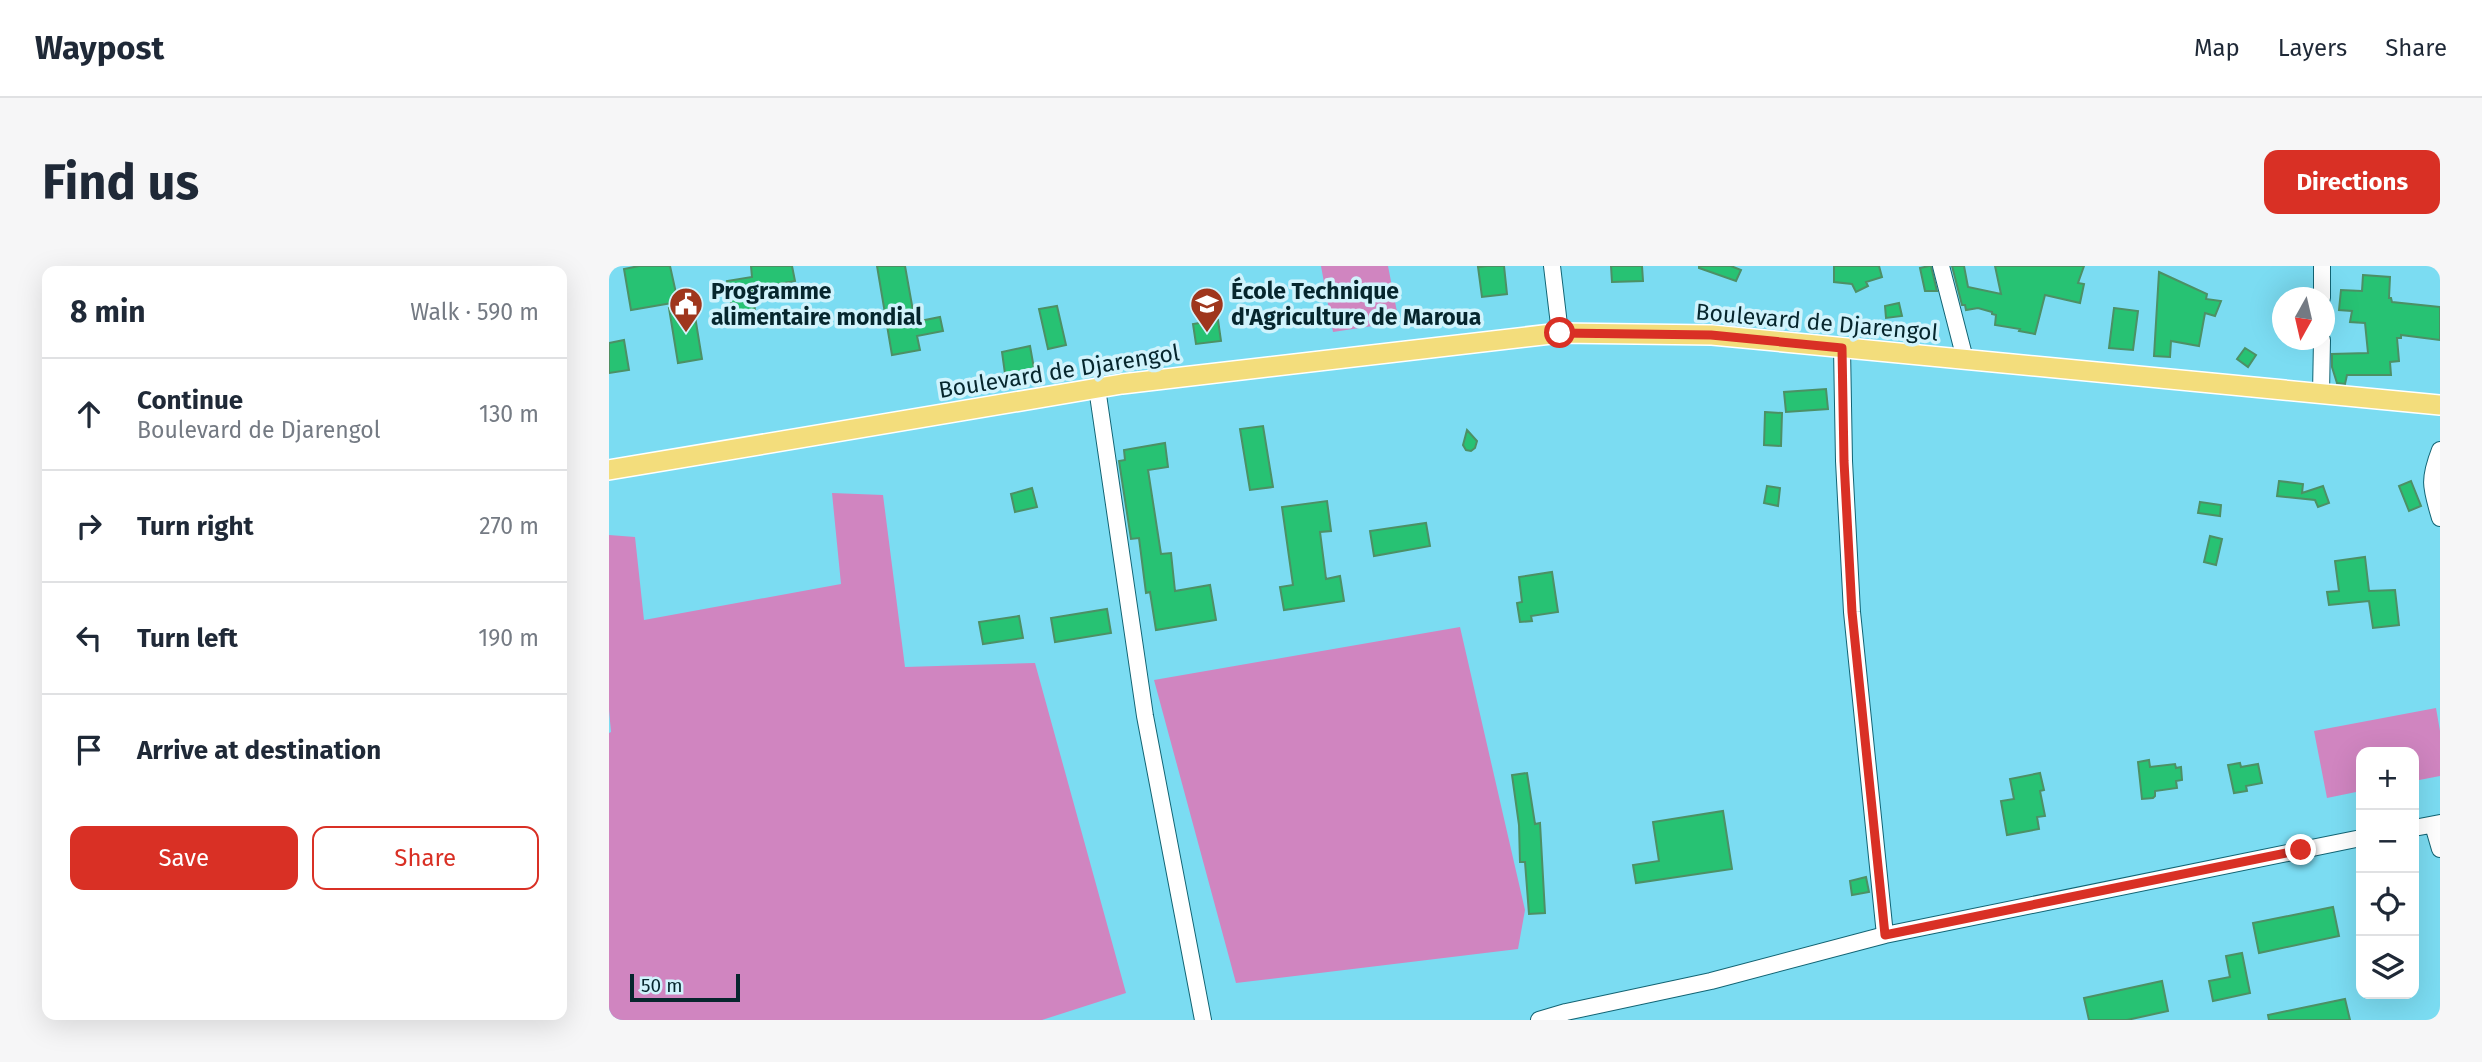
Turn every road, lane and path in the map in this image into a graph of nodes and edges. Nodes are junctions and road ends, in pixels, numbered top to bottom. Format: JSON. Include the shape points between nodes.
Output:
{"nodes":[{"id":1,"x":1552,"y":266,"type":"edge"},
{"id":2,"x":1941,"y":266,"type":"edge"},
{"id":3,"x":2322,"y":266,"type":"edge"},
{"id":4,"x":2322,"y":287,"type":"edge"},
{"id":5,"x":1560,"y":333,"type":"junction"},
{"id":6,"x":1842,"y":348,"type":"junction"},
{"id":7,"x":2322,"y":350,"type":"edge"},
{"id":8,"x":1965,"y":359,"type":"junction"},
{"id":9,"x":1097,"y":388,"type":"junction"},
{"id":10,"x":2321,"y":393,"type":"junction"},
{"id":11,"x":2440,"y":405,"type":"edge"},
{"id":12,"x":2440,"y":450,"type":"edge"},
{"id":13,"x":609,"y":470,"type":"edge"},
{"id":14,"x":2440,"y":518,"type":"edge"},
{"id":15,"x":2437,"y":824,"type":"edge"},
{"id":16,"x":2419,"y":827,"type":"edge"},
{"id":17,"x":2356,"y":839,"type":"edge"},
{"id":18,"x":2440,"y":849,"type":"edge"},
{"id":19,"x":1885,"y":935,"type":"junction"},
{"id":20,"x":1203,"y":1020,"type":"edge"},
{"id":21,"x":1539,"y":1020,"type":"edge"}],
"edges":[{"from":1,"to":5,"type":"street"},
{"from":2,"to":8,"type":"street"},
{"from":3,"to":4,"type":"street"},
{"from":5,"to":6,"type":"main road","name":"Boulevard de Djarengol","via":[[1711,335]]},
{"from":5,"to":9,"type":"main road","name":"Boulevard de Djarengol"},
{"from":6,"to":8,"type":"main road","name":"Boulevard de Djarengol"},
{"from":6,"to":19,"type":"street","via":[[1852,612]]},
{"from":7,"to":10,"type":"street"},
{"from":8,"to":10,"type":"main road","name":"Boulevard de Djarengol"},
{"from":9,"to":13,"type":"main road","name":"Boulevard de Djarengol"},
{"from":9,"to":20,"type":"street","via":[[1145,716]]},
{"from":10,"to":11,"type":"main road","name":"Boulevard de Djarengol"},
{"from":12,"to":14,"type":"street","via":[[2430,484]]},
{"from":15,"to":16,"type":"street"},
{"from":15,"to":18,"type":"street"},
{"from":17,"to":19,"type":"street"},
{"from":19,"to":21,"type":"street"}]}
